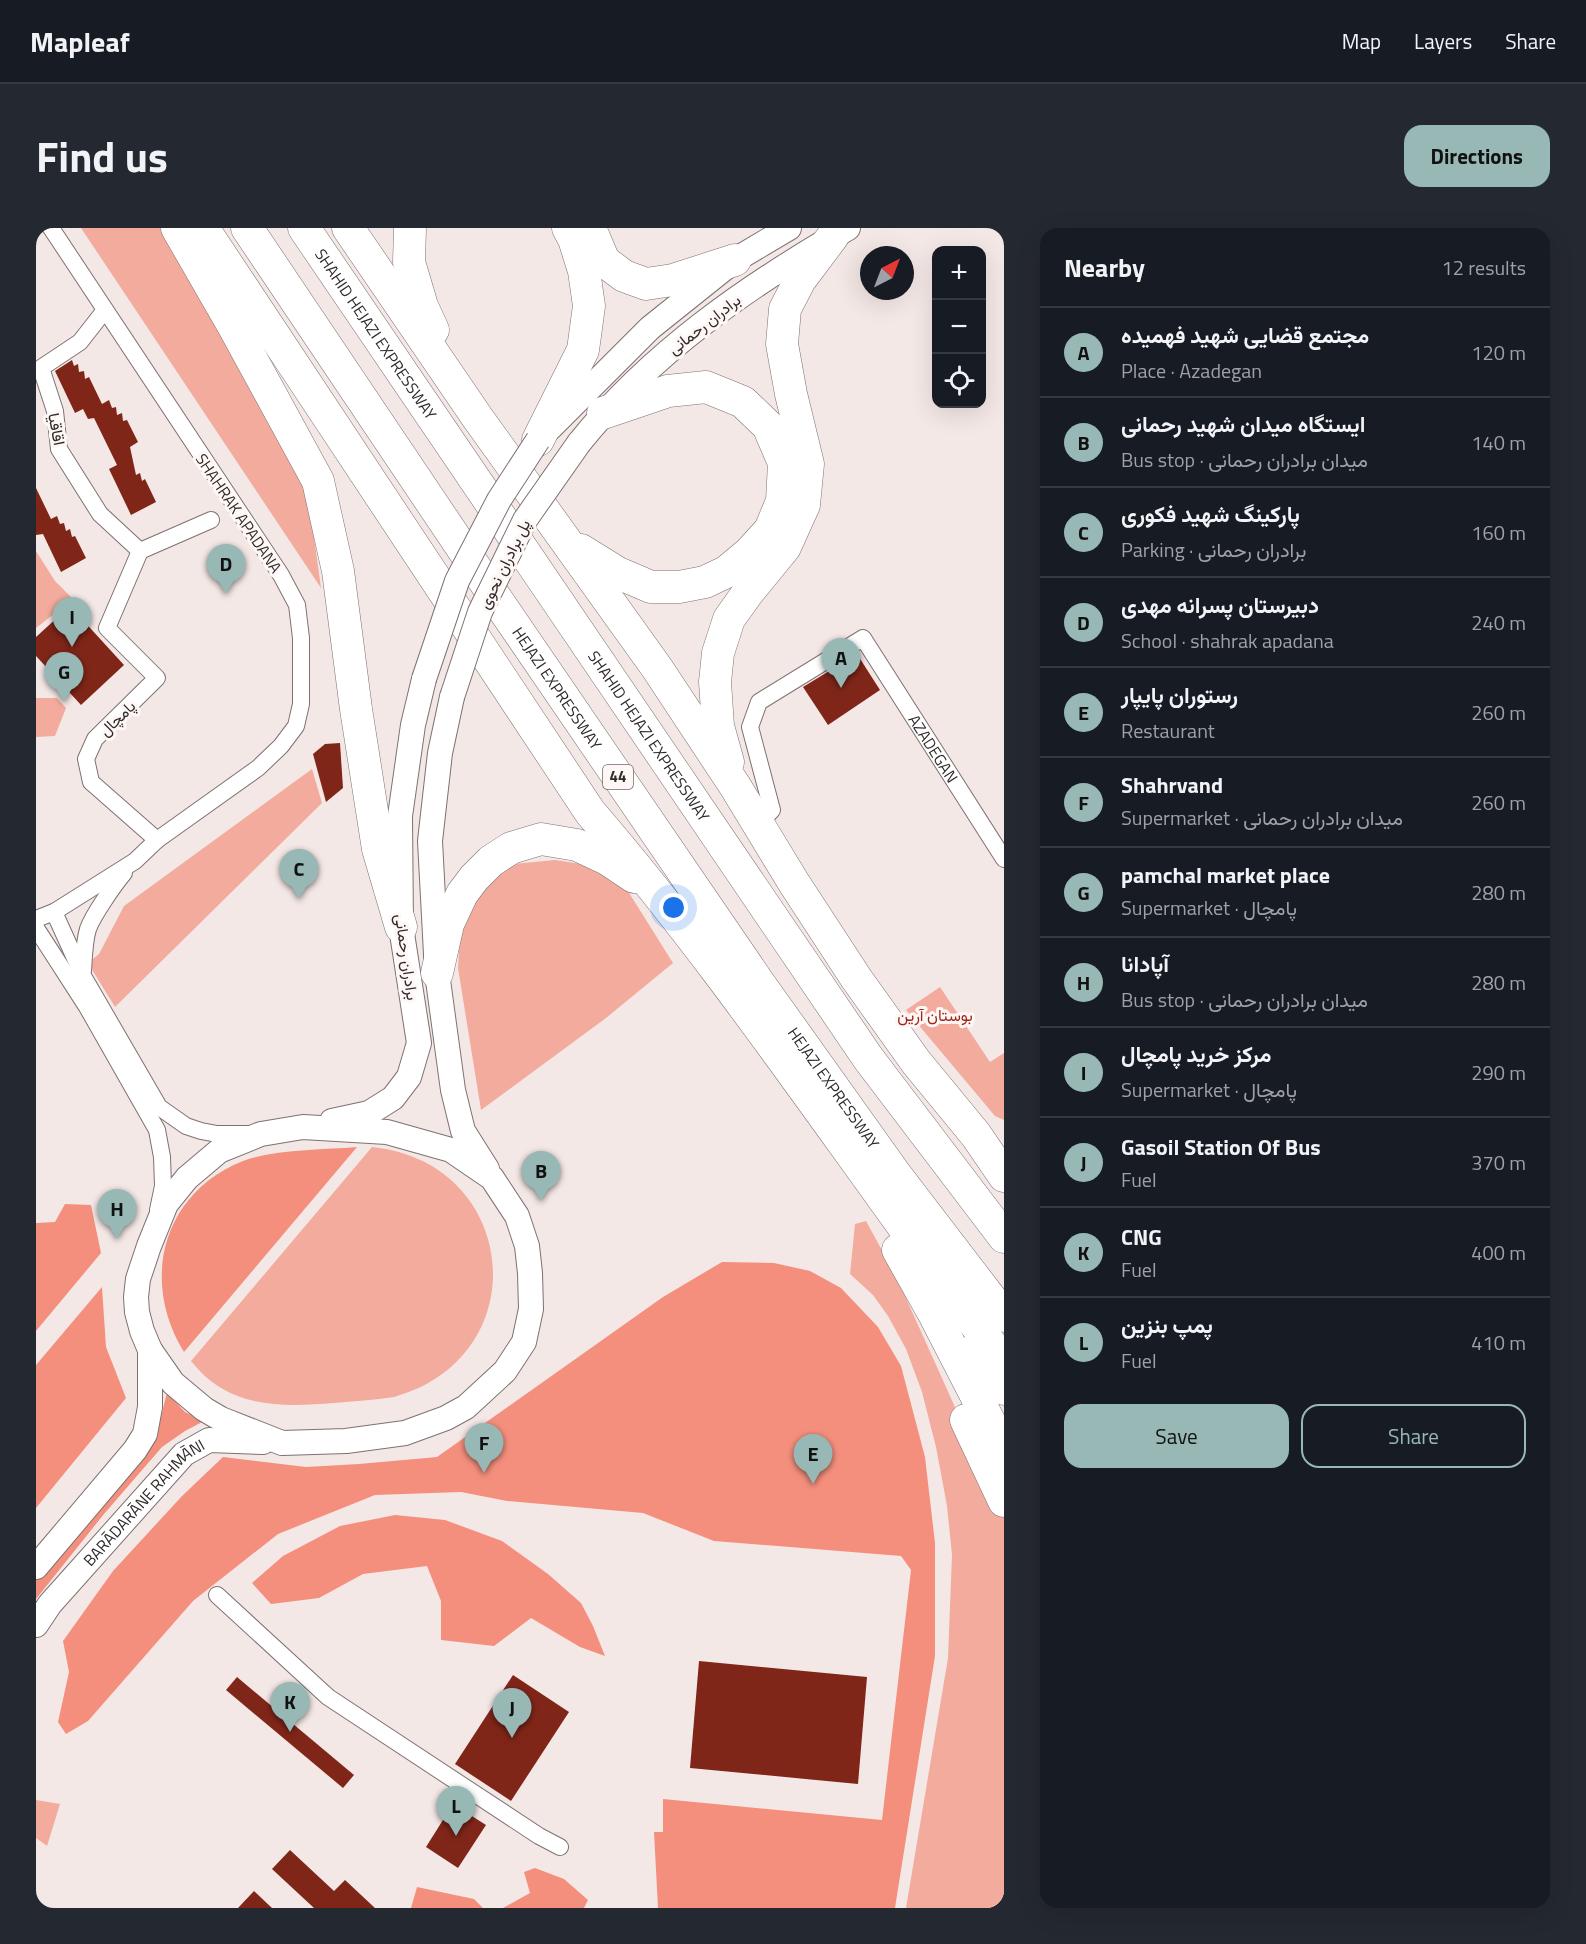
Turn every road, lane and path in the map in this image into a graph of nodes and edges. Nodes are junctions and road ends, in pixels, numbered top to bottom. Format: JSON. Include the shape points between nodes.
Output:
{"nodes":[{"id":1,"x":51,"y":228,"type":"edge"},
{"id":2,"x":177,"y":228,"type":"edge"},
{"id":3,"x":203,"y":228,"type":"edge"},
{"id":4,"x":247,"y":228,"type":"edge"},
{"id":5,"x":304,"y":228,"type":"edge"},
{"id":6,"x":348,"y":228,"type":"edge"},
{"id":7,"x":410,"y":228,"type":"edge"},
{"id":8,"x":568,"y":228,"type":"edge"},
{"id":9,"x":590,"y":228,"type":"edge"},
{"id":10,"x":789,"y":228,"type":"edge"},
{"id":11,"x":840,"y":232,"type":"edge"},
{"id":12,"x":735,"y":260,"type":"junction"},
{"id":13,"x":105,"y":310,"type":"junction"},
{"id":14,"x":603,"y":413,"type":"junction"},
{"id":15,"x":477,"y":417,"type":"junction"},
{"id":16,"x":538,"y":440,"type":"junction"},
{"id":17,"x":579,"y":443,"type":"joint"},
{"id":18,"x":211,"y":520,"type":"dead end"},
{"id":19,"x":566,"y":540,"type":"junction"},
{"id":20,"x":140,"y":551,"type":"junction"},
{"id":21,"x":495,"y":597,"type":"junction"},
{"id":22,"x":657,"y":668,"type":"junction"},
{"id":23,"x":424,"y":679,"type":"joint"},
{"id":24,"x":452,"y":697,"type":"joint"},
{"id":25,"x":735,"y":786,"type":"junction"},
{"id":26,"x":758,"y":825,"type":"junction"},
{"id":27,"x":157,"y":840,"type":"junction"},
{"id":28,"x":1004,"y":859,"type":"edge"},
{"id":29,"x":135,"y":861,"type":"junction"},
{"id":30,"x":633,"y":862,"type":"junction"},
{"id":31,"x":760,"y":902,"type":"junction"},
{"id":32,"x":54,"y":912,"type":"junction"},
{"id":33,"x":36,"y":919,"type":"edge"},
{"id":34,"x":401,"y":927,"type":"junction"},
{"id":35,"x":36,"y":928,"type":"edge"},
{"id":36,"x":684,"y":928,"type":"junction"},
{"id":37,"x":437,"y":973,"type":"junction"},
{"id":38,"x":83,"y":976,"type":"junction"},
{"id":39,"x":793,"y":1074,"type":"junction"},
{"id":40,"x":303,"y":1127,"type":"junction"},
{"id":41,"x":261,"y":1134,"type":"junction"},
{"id":42,"x":976,"y":1135,"type":"junction"},
{"id":43,"x":1004,"y":1158,"type":"edge"},
{"id":44,"x":1004,"y":1176,"type":"edge"},
{"id":45,"x":492,"y":1178,"type":"junction"},
{"id":46,"x":882,"y":1223,"type":"junction"},
{"id":47,"x":1004,"y":1237,"type":"edge"},
{"id":48,"x":149,"y":1246,"type":"junction"},
{"id":49,"x":945,"y":1285,"type":"junction"},
{"id":50,"x":1004,"y":1316,"type":"edge"},
{"id":51,"x":150,"y":1350,"type":"junction"},
{"id":52,"x":1004,"y":1361,"type":"edge"},
{"id":53,"x":1004,"y":1389,"type":"edge"},
{"id":54,"x":282,"y":1443,"type":"junction"},
{"id":55,"x":1004,"y":1450,"type":"edge"},
{"id":56,"x":1004,"y":1501,"type":"edge"},
{"id":57,"x":36,"y":1567,"type":"edge"},
{"id":58,"x":217,"y":1595,"type":"dead end"},
{"id":59,"x":36,"y":1625,"type":"edge"},
{"id":60,"x":560,"y":1847,"type":"dead end"}],
"edges":[{"from":1,"to":13,"type":"street","name":"SHAHRAK APADANA"},
{"from":2,"to":34,"type":"highway","via":[[318,481],[338,571],[378,849]]},
{"from":3,"to":30,"type":"highway","via":[[590,812]]},
{"from":4,"to":21,"type":"highway","name":"HEJAZI EXPRESSWAY","number":"44"},
{"from":5,"to":31,"type":"highway","name":"SHAHID HEJAZI EXPRESSWAY"},
{"from":6,"to":15,"type":"highway"},
{"from":7,"to":15,"type":"highway","via":[[409,261],[422,306]]},
{"from":8,"to":16,"type":"highway","via":[[584,271],[589,306],[583,350]]},
{"from":9,"to":12,"type":"highway","via":[[604,261],[624,276],[646,284],[673,280]]},
{"from":10,"to":12,"type":"main road","name":"برادران رحمانی"},
{"from":11,"to":14,"type":"main road","name":"برادران رحمانی","via":[[707,319]]},
{"from":11,"to":25,"type":"highway","via":[[800,280],[784,309],[782,344],[808,464],[804,505],[785,547],[729,619],[718,653],[718,726]]},
{"from":12,"to":16,"type":"main road","name":"برادران رحمانی","via":[[650,328]]},
{"from":13,"to":20,"type":"street","name":"اقاقیا","via":[[80,342],[41,368],[55,411],[59,449],[100,513]]},
{"from":13,"to":27,"type":"street","name":"SHAHRAK APADANA","via":[[281,575],[297,605],[301,638],[301,704],[296,726],[258,768]]},
{"from":14,"to":17,"type":"main road","name":"برادران رحمانی"},
{"from":14,"to":19,"type":"highway","via":[[668,391],[706,387],[743,402],[768,426],[784,463],[782,501],[770,530],[749,553],[726,572],[705,582],[679,587],[651,587],[618,573]]},
{"from":15,"to":19,"type":"highway"},
{"from":16,"to":23,"type":"main road","name":"پل برادران نحوی","bridge":true,"via":[[499,500],[457,581]]},
{"from":17,"to":24,"type":"main road","name":"پل برادران نحوی","bridge":true,"via":[[525,520],[480,612]]},
{"from":18,"to":20,"type":"street"},
{"from":19,"to":22,"type":"highway"},
{"from":20,"to":27,"type":"street","name":"پامچال","via":[[107,628],[157,678],[95,739],[86,759],[91,782]]},
{"from":21,"to":30,"type":"highway","via":[[542,705]]},
{"from":21,"to":50,"type":"highway","name":"HEJAZI EXPRESSWAY","number":"44","via":[[759,983],[896,1175]]},
{"from":22,"to":25,"type":"highway"},
{"from":22,"to":31,"type":"highway"},
{"from":23,"to":34,"type":"main road","name":"برادران رحمانی","via":[[400,816]]},
{"from":24,"to":37,"type":"main road","name":"برادران رحمانی","via":[[440,753],[430,841]]},
{"from":25,"to":26,"type":"highway"},
{"from":26,"to":28,"type":"street","name":"AZADEGAN","via":[[772,810],[750,727],[759,702],[863,638]]},
{"from":26,"to":42,"type":"highway","via":[[856,978],[916,1062]]},
{"from":27,"to":29,"type":"street","name":"SHAHRAK APADANA"},
{"from":29,"to":32,"type":"street","name":"SHAHRAK APADANA"},
{"from":29,"to":38,"type":"street","via":[[88,928]]},
{"from":30,"to":36,"type":"highway"},
{"from":31,"to":47,"type":"highway","name":"SHAHID HEJAZI EXPRESSWAY","via":[[868,1058]]},
{"from":32,"to":33,"type":"street","name":"SHAHRAK APADANA"},
{"from":32,"to":38,"type":"street"},
{"from":34,"to":40,"type":"main road","name":"برادران رحمانی","via":[[419,1043],[409,1077],[393,1098],[369,1113]]},
{"from":35,"to":48,"type":"street","via":[[87,1007],[157,1130],[163,1186]]},
{"from":36,"to":37,"type":"highway","via":[[637,879],[607,859],[577,845],[542,839],[511,848],[474,878],[448,924]]},
{"from":36,"to":39,"type":"highway"},
{"from":37,"to":45,"type":"main road","name":"برادران رحمانی","via":[[453,1090],[464,1131]]},
{"from":38,"to":41,"type":"street","via":[[159,1107],[186,1126],[201,1131]]},
{"from":39,"to":46,"type":"highway"},
{"from":39,"to":49,"type":"highway"},
{"from":40,"to":41,"type":"main road"},
{"from":40,"to":45,"type":"main road","via":[[387,1131],[413,1138],[451,1150]]},
{"from":41,"to":48,"type":"main road","via":[[219,1151],[187,1178],[166,1204]]},
{"from":42,"to":43,"type":"highway"},
{"from":42,"to":44,"type":"highway"},
{"from":45,"to":54,"type":"main road","name":"برادران رحمانی","via":[[517,1215],[530,1273],[531,1309],[524,1342],[505,1371],[466,1407],[405,1433],[346,1441]]},
{"from":46,"to":55,"type":"highway"},
{"from":46,"to":56,"type":"highway"},
{"from":48,"to":51,"type":"main road","via":[[138,1279],[136,1312]]},
{"from":49,"to":52,"type":"highway"},
{"from":49,"to":53,"type":"highway"},
{"from":51,"to":54,"type":"main road","via":[[173,1383],[204,1409]]},
{"from":51,"to":57,"type":"main road","via":[[150,1407],[145,1434]]},
{"from":54,"to":59,"type":"main road","name":"BARĀDARĀNE RAHMĀNI","via":[[209,1440],[184,1454],[50,1604]]},
{"from":58,"to":60,"type":"street","via":[[328,1697]]}]}
